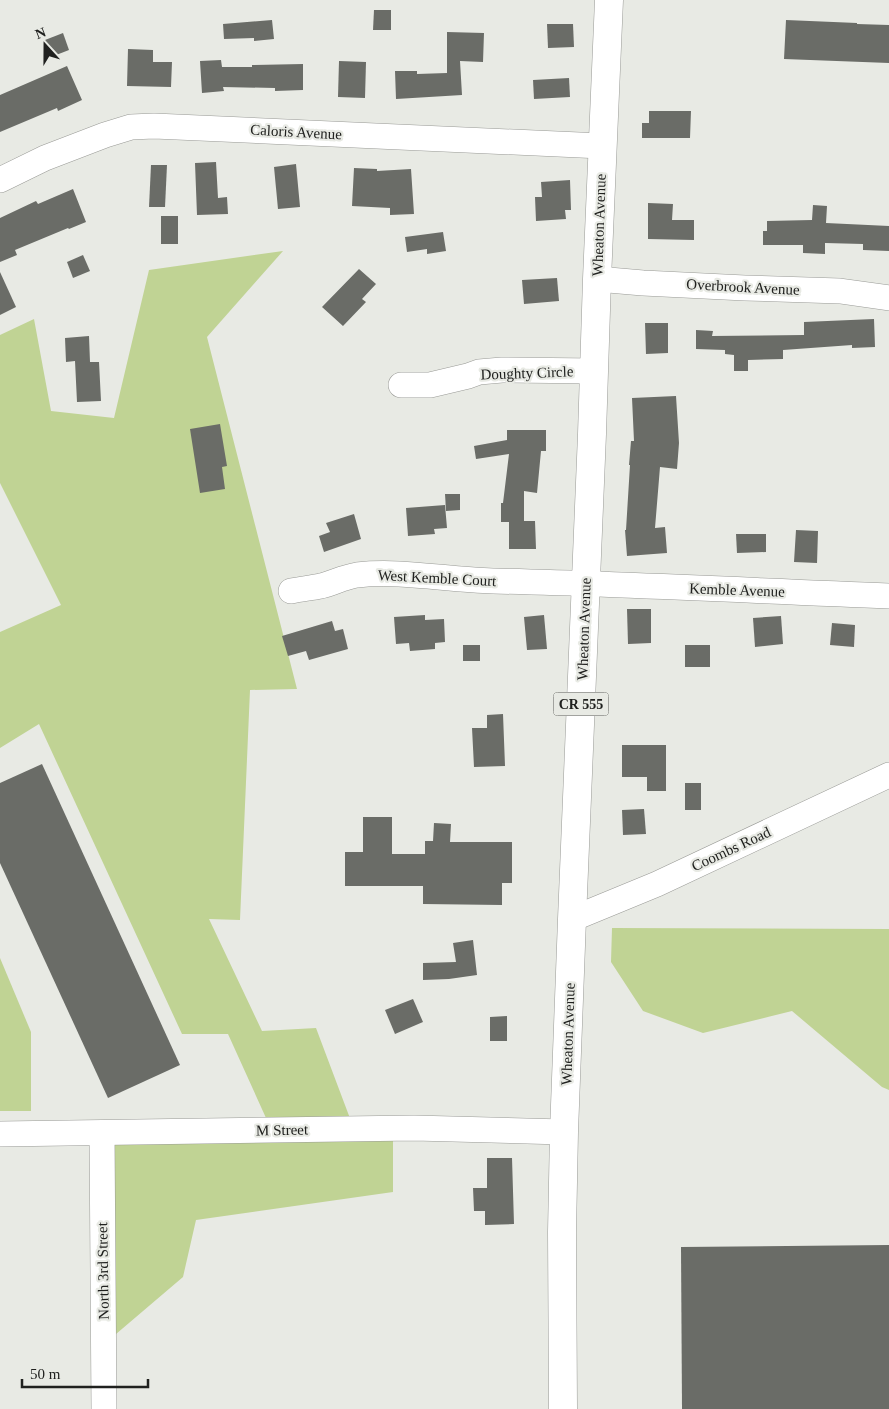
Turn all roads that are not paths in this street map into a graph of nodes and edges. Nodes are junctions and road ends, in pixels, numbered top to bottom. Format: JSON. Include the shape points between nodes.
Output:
{"nodes":[{"id":1,"x":609,"y":0,"type":"edge"},
{"id":2,"x":602,"y":146,"type":"junction"},
{"id":3,"x":0,"y":180,"type":"edge"},
{"id":4,"x":597,"y":279,"type":"junction"},
{"id":5,"x":889,"y":298,"type":"edge"},
{"id":6,"x":594,"y":371,"type":"junction"},
{"id":7,"x":401,"y":385,"type":"dead end"},
{"id":8,"x":586,"y":583,"type":"junction"},
{"id":9,"x":291,"y":591,"type":"dead end"},
{"id":10,"x":889,"y":596,"type":"edge"},
{"id":11,"x":889,"y":775,"type":"edge"},
{"id":12,"x":572,"y":919,"type":"junction"},
{"id":13,"x":102,"y":1132,"type":"junction"},
{"id":14,"x":564,"y":1132,"type":"junction"},
{"id":15,"x":0,"y":1134,"type":"edge"},
{"id":16,"x":104,"y":1409,"type":"edge"},
{"id":17,"x":563,"y":1409,"type":"edge"}],
"edges":[{"from":1,"to":2,"type":"main road","name":"Wheaton Avenue","number":"CR 555"},
{"from":2,"to":3,"type":"street","name":"Caloris Avenue","via":[[131,127],[46,158]]},
{"from":2,"to":4,"type":"main road","name":"Wheaton Avenue","number":"CR 555"},
{"from":4,"to":5,"type":"street","name":"Overbrook Avenue","via":[[840,291]]},
{"from":4,"to":6,"type":"main road","name":"Wheaton Avenue","number":"CR 555"},
{"from":6,"to":7,"type":"street","name":"Doughty Circle","via":[[502,370],[430,384]]},
{"from":6,"to":8,"type":"main road","name":"Wheaton Avenue","number":"CR 555"},
{"from":8,"to":9,"type":"street","name":"West Kemble Court","via":[[483,581],[383,574],[356,576]]},
{"from":8,"to":10,"type":"street","name":"Kemble Avenue"},
{"from":8,"to":12,"type":"main road","name":"Wheaton Avenue","number":"CR 555"},
{"from":11,"to":12,"type":"street","name":"Coombs Road","via":[[657,884]]},
{"from":12,"to":14,"type":"main road","name":"Wheaton Avenue","number":"CR 555"},
{"from":13,"to":14,"type":"street","name":"M Street","via":[[414,1128]]},
{"from":13,"to":15,"type":"street","name":"M Street"},
{"from":13,"to":16,"type":"street","name":"North 3rd Street"},
{"from":14,"to":17,"type":"main road","name":"Wheaton Avenue","number":"CR 555"}]}
